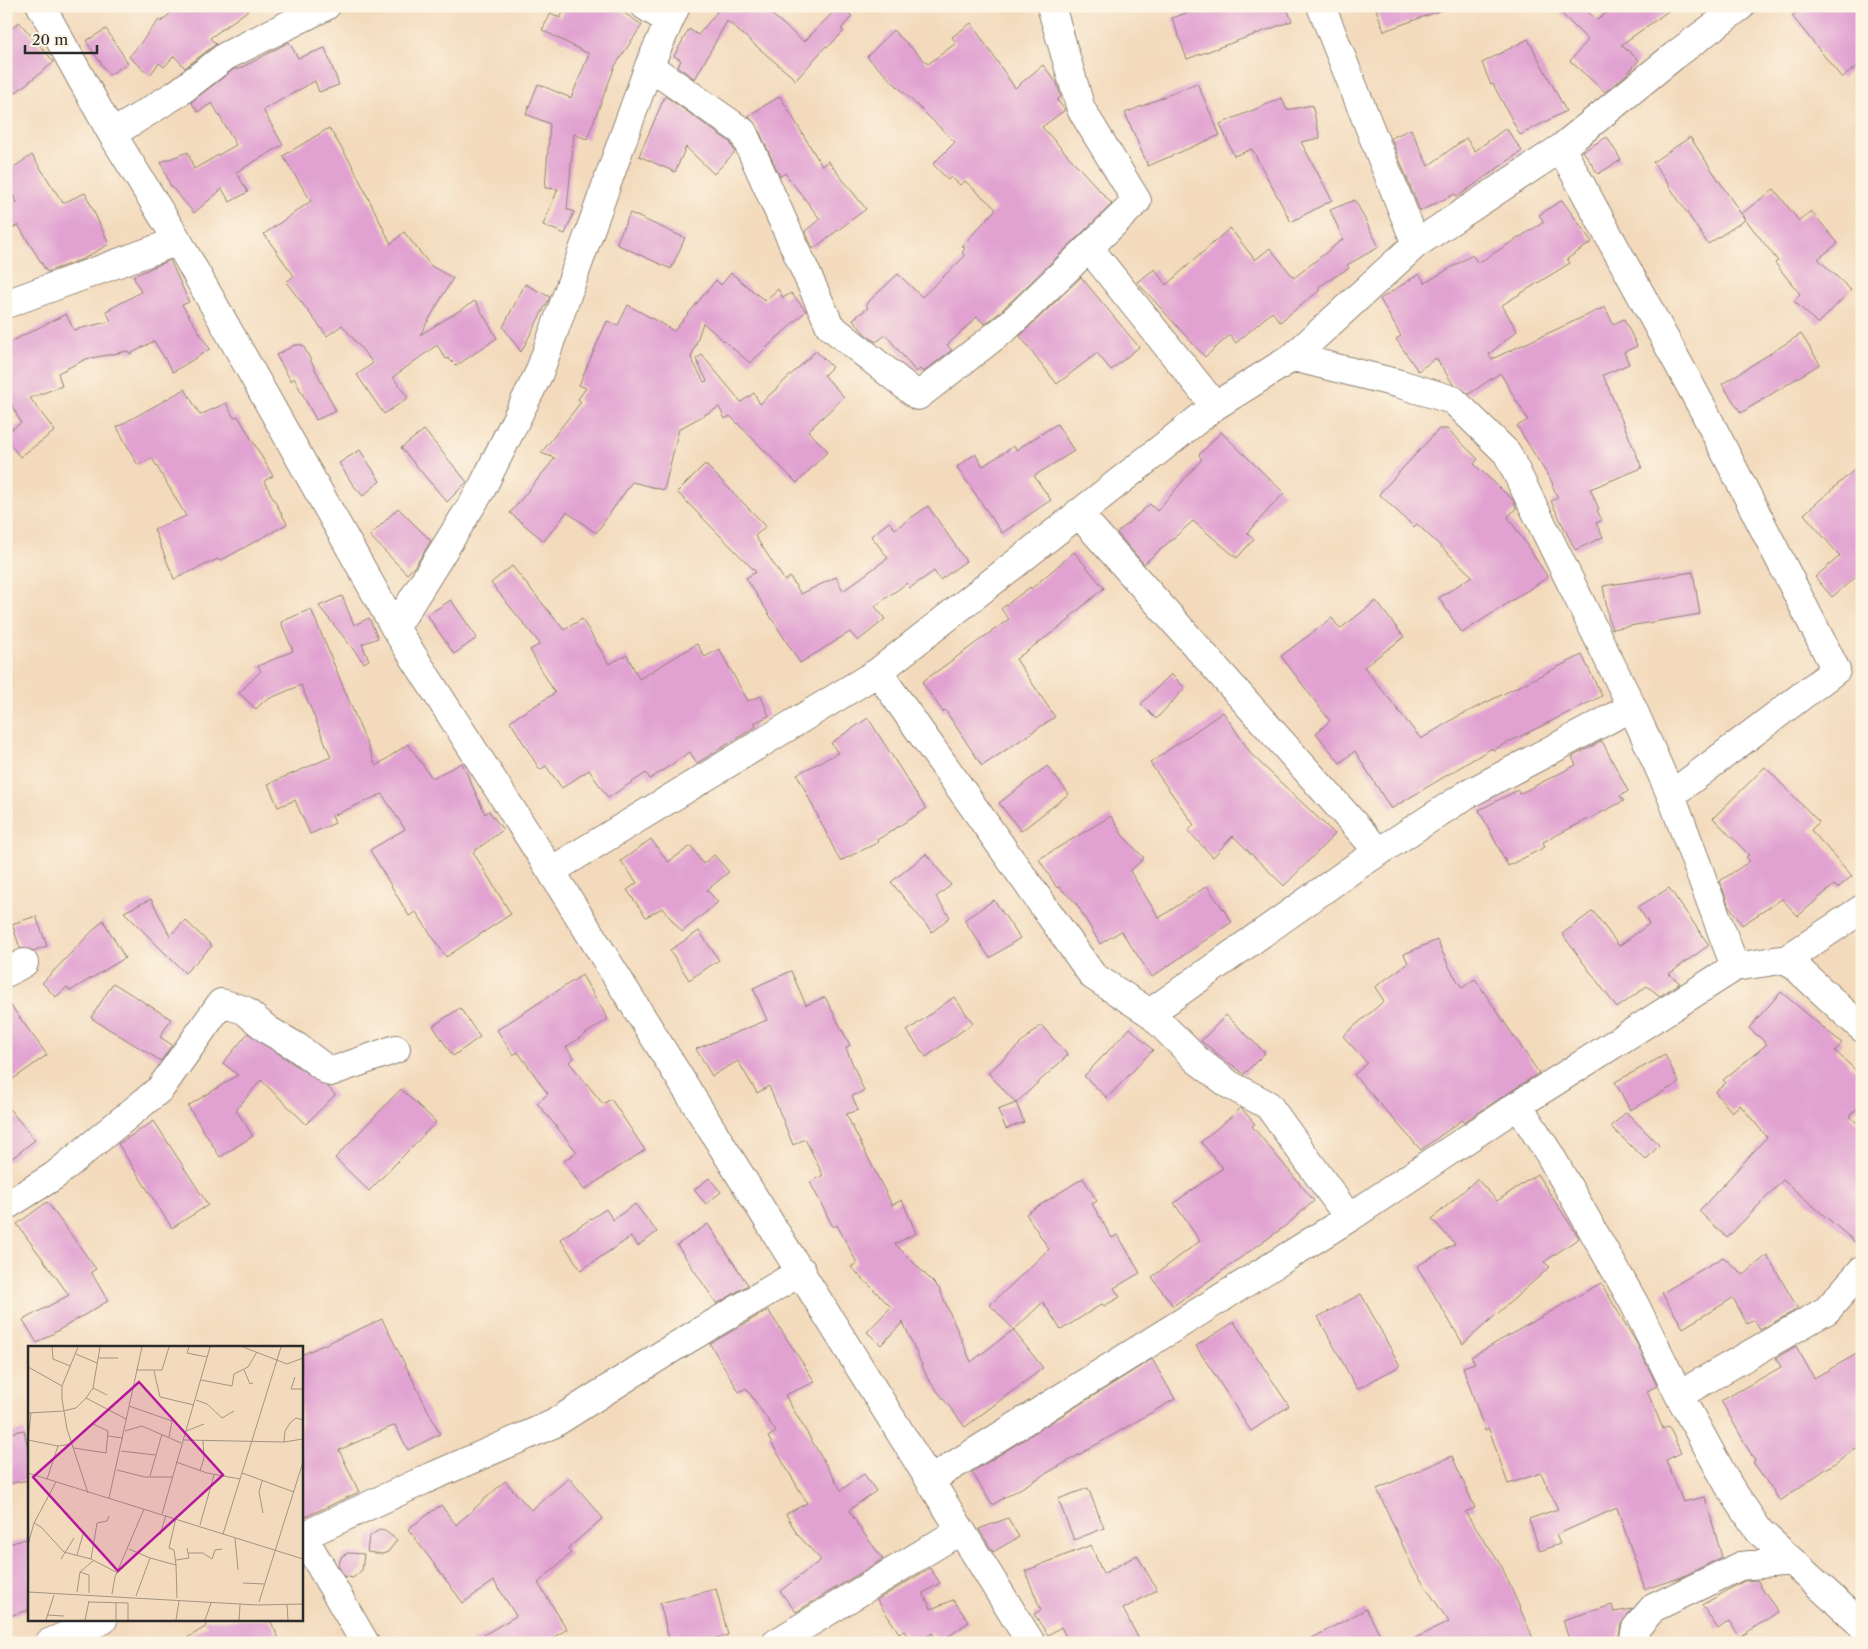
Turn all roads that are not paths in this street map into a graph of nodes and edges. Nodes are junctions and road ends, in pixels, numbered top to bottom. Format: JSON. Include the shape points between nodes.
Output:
{"nodes":[{"id":1,"x":41,"y":6,"type":"edge"},
{"id":2,"x":326,"y":6,"type":"edge"},
{"id":3,"x":645,"y":6,"type":"edge"},
{"id":4,"x":1052,"y":6,"type":"edge"},
{"id":5,"x":1321,"y":6,"type":"edge"},
{"id":6,"x":1741,"y":6,"type":"edge"},
{"id":7,"x":672,"y":14,"type":"edge"},
{"id":8,"x":649,"y":66,"type":"junction"},
{"id":9,"x":112,"y":134,"type":"junction"},
{"id":10,"x":1561,"y":148,"type":"junction"},
{"id":11,"x":178,"y":241,"type":"junction"},
{"id":12,"x":1416,"y":244,"type":"junction"},
{"id":13,"x":1089,"y":248,"type":"junction"},
{"id":14,"x":6,"y":304,"type":"edge"},
{"id":15,"x":1293,"y":357,"type":"junction"},
{"id":16,"x":1215,"y":406,"type":"junction"},
{"id":17,"x":1078,"y":513,"type":"junction"},
{"id":18,"x":395,"y":628,"type":"junction"},
{"id":19,"x":878,"y":672,"type":"junction"},
{"id":20,"x":1632,"y":707,"type":"junction"},
{"id":21,"x":1671,"y":795,"type":"junction"},
{"id":22,"x":1379,"y":852,"type":"junction"},
{"id":23,"x":551,"y":871,"type":"junction"},
{"id":24,"x":1862,"y":909,"type":"edge"},
{"id":25,"x":1787,"y":959,"type":"junction"},
{"id":26,"x":1735,"y":967,"type":"junction"},
{"id":27,"x":1150,"y":1014,"type":"junction"},
{"id":28,"x":1862,"y":1028,"type":"edge"},
{"id":29,"x":396,"y":1048,"type":"dead end"},
{"id":30,"x":1518,"y":1105,"type":"junction"},
{"id":31,"x":6,"y":1206,"type":"edge"},
{"id":32,"x":1349,"y":1218,"type":"junction"},
{"id":33,"x":1862,"y":1270,"type":"edge"},
{"id":34,"x":802,"y":1271,"type":"junction"},
{"id":35,"x":1679,"y":1395,"type":"junction"},
{"id":36,"x":930,"y":1480,"type":"junction"},
{"id":37,"x":961,"y":1530,"type":"junction"},
{"id":38,"x":302,"y":1537,"type":"edge"},
{"id":39,"x":1792,"y":1561,"type":"junction"},
{"id":40,"x":98,"y":1622,"type":"edge"},
{"id":41,"x":1862,"y":1625,"type":"edge"},
{"id":42,"x":49,"y":1643,"type":"edge"},
{"id":43,"x":364,"y":1643,"type":"edge"},
{"id":44,"x":776,"y":1643,"type":"edge"},
{"id":45,"x":1031,"y":1643,"type":"edge"},
{"id":46,"x":1633,"y":1643,"type":"edge"}],
"edges":[{"from":1,"to":9,"type":"street"},
{"from":2,"to":9,"type":"street","via":[[226,56],[178,92]]},
{"from":3,"to":7,"type":"street"},
{"from":4,"to":13,"type":"street","via":[[1082,109],[1137,201]]},
{"from":5,"to":12,"type":"street"},
{"from":6,"to":10,"type":"street"},
{"from":7,"to":8,"type":"street"},
{"from":8,"to":13,"type":"street","via":[[743,132],[830,326],[918,396],[1008,326]]},
{"from":8,"to":18,"type":"street","via":[[539,373],[481,490]]},
{"from":9,"to":11,"type":"street"},
{"from":10,"to":12,"type":"street"},
{"from":10,"to":21,"type":"street","via":[[1703,409],[1836,670]]},
{"from":11,"to":14,"type":"street"},
{"from":11,"to":18,"type":"street"},
{"from":12,"to":15,"type":"street"},
{"from":13,"to":16,"type":"street"},
{"from":15,"to":16,"type":"street"},
{"from":15,"to":20,"type":"street","via":[[1453,400],[1507,453]]},
{"from":16,"to":17,"type":"street"},
{"from":17,"to":19,"type":"street"},
{"from":17,"to":22,"type":"street"},
{"from":18,"to":23,"type":"street"},
{"from":19,"to":23,"type":"street"},
{"from":19,"to":27,"type":"street","via":[[1093,976]]},
{"from":20,"to":21,"type":"street"},
{"from":20,"to":22,"type":"street","via":[[1466,795]]},
{"from":21,"to":26,"type":"street"},
{"from":22,"to":27,"type":"street"},
{"from":23,"to":34,"type":"street"},
{"from":24,"to":25,"type":"street"},
{"from":25,"to":26,"type":"street"},
{"from":25,"to":28,"type":"street"},
{"from":26,"to":30,"type":"street"},
{"from":27,"to":32,"type":"street","via":[[1196,1060],[1230,1085],[1268,1105]]},
{"from":29,"to":31,"type":"street","via":[[330,1072],[244,1010],[221,1003],[160,1089],[54,1176]]},
{"from":30,"to":32,"type":"street"},
{"from":30,"to":35,"type":"street","via":[[1634,1304]]},
{"from":32,"to":36,"type":"street"},
{"from":33,"to":35,"type":"street","via":[[1827,1310]]},
{"from":34,"to":36,"type":"street"},
{"from":34,"to":38,"type":"street","via":[[554,1424]]},
{"from":35,"to":39,"type":"street","via":[[1729,1486],[1759,1530]]},
{"from":36,"to":37,"type":"street"},
{"from":37,"to":44,"type":"street"},
{"from":37,"to":45,"type":"street"},
{"from":38,"to":43,"type":"street"},
{"from":39,"to":41,"type":"street"},
{"from":39,"to":46,"type":"street","via":[[1740,1566],[1653,1608],[1636,1628]]},
{"from":40,"to":42,"type":"street"}]}
